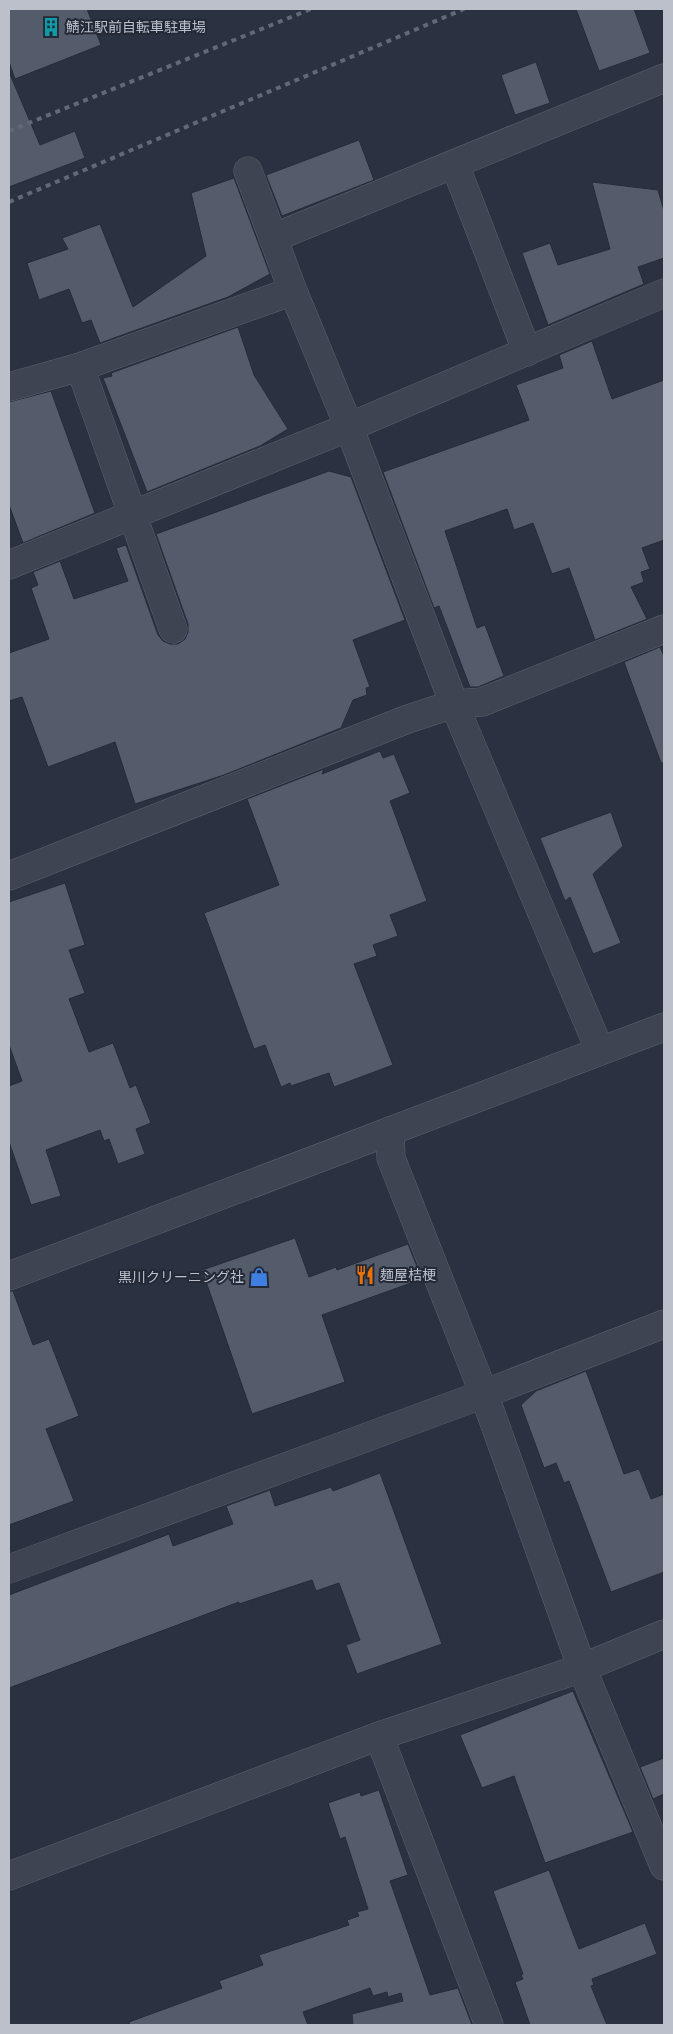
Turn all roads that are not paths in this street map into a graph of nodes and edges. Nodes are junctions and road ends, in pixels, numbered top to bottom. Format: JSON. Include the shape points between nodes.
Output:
{"nodes":[{"id":1,"x":664,"y":78,"type":"edge"},
{"id":2,"x":455,"y":164,"type":"junction"},
{"id":3,"x":248,"y":171,"type":"dead end"},
{"id":4,"x":273,"y":238,"type":"junction"},
{"id":5,"x":293,"y":292,"type":"junction"},
{"id":6,"x":664,"y":293,"type":"edge"},
{"id":7,"x":527,"y":352,"type":"junction"},
{"id":8,"x":80,"y":367,"type":"junction"},
{"id":9,"x":9,"y":387,"type":"edge"},
{"id":10,"x":350,"y":427,"type":"junction"},
{"id":11,"x":131,"y":515,"type":"junction"},
{"id":12,"x":9,"y":565,"type":"edge"},
{"id":13,"x":173,"y":629,"type":"dead end"},
{"id":14,"x":664,"y":629,"type":"edge"},
{"id":15,"x":454,"y":704,"type":"junction"},
{"id":16,"x":9,"y":876,"type":"edge"},
{"id":17,"x":664,"y":1026,"type":"edge"},
{"id":18,"x":600,"y":1051,"type":"junction"},
{"id":19,"x":390,"y":1131,"type":"junction"},
{"id":20,"x":9,"y":1274,"type":"edge"},
{"id":21,"x":664,"y":1324,"type":"edge"},
{"id":22,"x":484,"y":1394,"type":"junction"},
{"id":23,"x":9,"y":1570,"type":"edge"},
{"id":24,"x":664,"y":1634,"type":"edge"},
{"id":25,"x":582,"y":1668,"type":"junction"},
{"id":26,"x":379,"y":1736,"type":"junction"},
{"id":27,"x":664,"y":1866,"type":"edge"},
{"id":28,"x":9,"y":1876,"type":"edge"},
{"id":29,"x":489,"y":2025,"type":"edge"}],
"edges":[{"from":1,"to":2,"type":"street"},
{"from":2,"to":4,"type":"street"},
{"from":2,"to":7,"type":"street"},
{"from":3,"to":4,"type":"street"},
{"from":4,"to":5,"type":"street"},
{"from":5,"to":8,"type":"street"},
{"from":5,"to":10,"type":"street"},
{"from":6,"to":7,"type":"street"},
{"from":7,"to":10,"type":"street"},
{"from":8,"to":9,"type":"street"},
{"from":8,"to":11,"type":"street"},
{"from":10,"to":11,"type":"street"},
{"from":10,"to":15,"type":"street"},
{"from":11,"to":12,"type":"street"},
{"from":11,"to":13,"type":"street"},
{"from":14,"to":15,"type":"street","via":[[482,702]]},
{"from":15,"to":16,"type":"street","via":[[408,719]]},
{"from":15,"to":18,"type":"street"},
{"from":17,"to":18,"type":"street"},
{"from":18,"to":19,"type":"street"},
{"from":19,"to":20,"type":"street"},
{"from":19,"to":22,"type":"street","via":[[391,1158]]},
{"from":21,"to":22,"type":"street"},
{"from":22,"to":23,"type":"street"},
{"from":22,"to":25,"type":"street"},
{"from":24,"to":25,"type":"street"},
{"from":25,"to":26,"type":"street"},
{"from":25,"to":27,"type":"street"},
{"from":26,"to":28,"type":"street"},
{"from":26,"to":29,"type":"street"}]}
